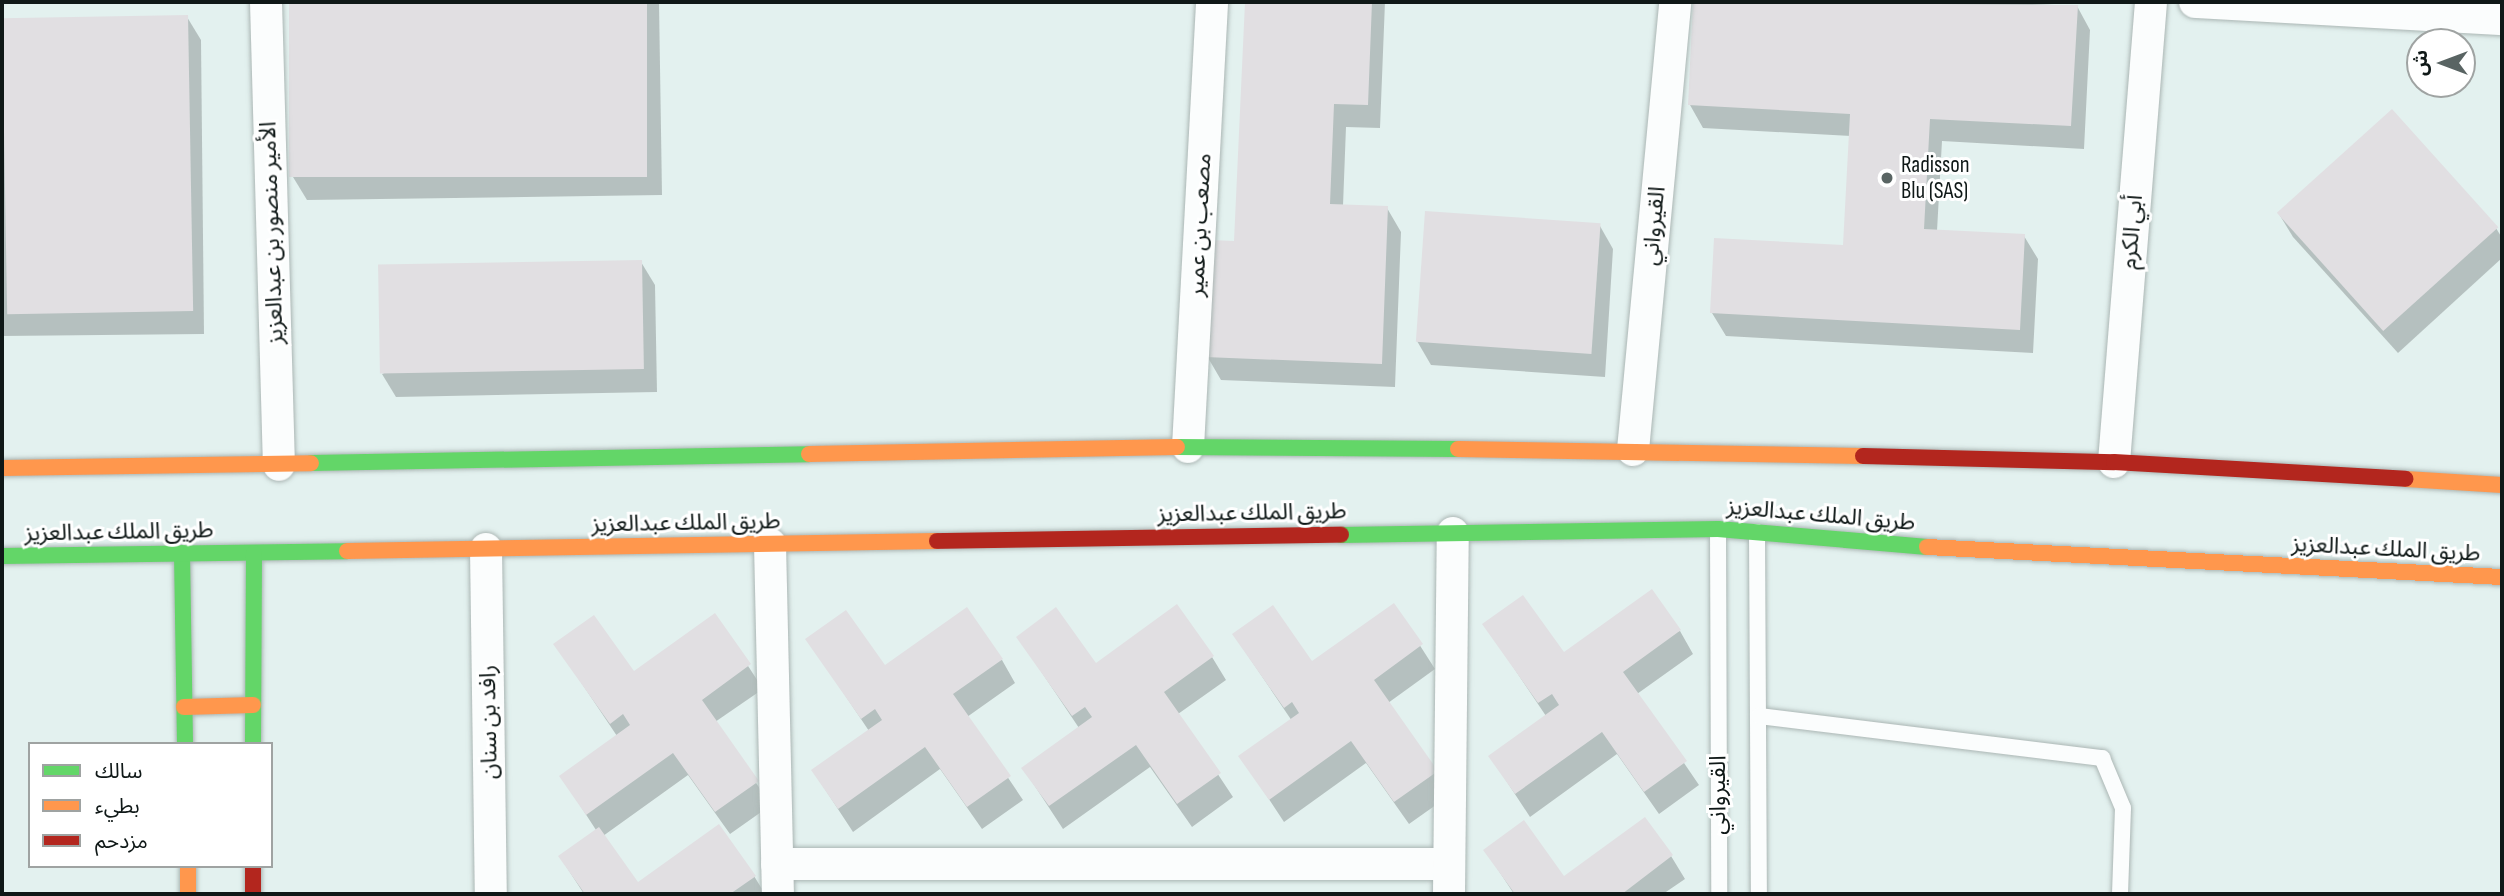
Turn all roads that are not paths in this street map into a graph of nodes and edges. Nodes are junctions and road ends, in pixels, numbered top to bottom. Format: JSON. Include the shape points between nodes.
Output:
{"nodes":[{"id":1,"x":266,"y":2,"type":"edge"},
{"id":2,"x":1212,"y":2,"type":"edge"},
{"id":3,"x":1675,"y":2,"type":"edge"},
{"id":4,"x":2151,"y":2,"type":"edge"},
{"id":5,"x":2195,"y":2,"type":"edge"},
{"id":6,"x":2395,"y":8,"type":"edge"},
{"id":7,"x":2502,"y":19,"type":"edge"},
{"id":8,"x":1188,"y":447,"type":"junction"},
{"id":9,"x":1633,"y":450,"type":"junction"},
{"id":10,"x":2114,"y":462,"type":"junction"},
{"id":11,"x":279,"y":465,"type":"junction"},
{"id":12,"x":2,"y":468,"type":"edge"},
{"id":13,"x":2502,"y":485,"type":"edge"},
{"id":14,"x":1718,"y":528,"type":"junction"},
{"id":15,"x":1757,"y":532,"type":"junction"},
{"id":16,"x":1453,"y":533,"type":"junction"},
{"id":17,"x":770,"y":544,"type":"junction"},
{"id":18,"x":486,"y":549,"type":"junction"},
{"id":19,"x":182,"y":553,"type":"junction"},
{"id":20,"x":254,"y":553,"type":"junction"},
{"id":21,"x":2,"y":556,"type":"edge"},
{"id":22,"x":2502,"y":577,"type":"edge"},
{"id":23,"x":253,"y":705,"type":"junction"},
{"id":24,"x":184,"y":707,"type":"junction"},
{"id":25,"x":1759,"y":716,"type":"junction"},
{"id":26,"x":185,"y":742,"type":"edge"},
{"id":27,"x":253,"y":742,"type":"edge"},
{"id":28,"x":188,"y":868,"type":"edge"},
{"id":29,"x":253,"y":868,"type":"edge"},
{"id":30,"x":777,"y":879,"type":"edge"},
{"id":31,"x":1449,"y":879,"type":"edge"},
{"id":32,"x":188,"y":894,"type":"edge"},
{"id":33,"x":253,"y":894,"type":"edge"},
{"id":34,"x":491,"y":894,"type":"edge"},
{"id":35,"x":1718,"y":894,"type":"edge"},
{"id":36,"x":1759,"y":894,"type":"edge"},
{"id":37,"x":2120,"y":894,"type":"edge"}],
"edges":[{"from":1,"to":11,"type":"street","name":"الأمير منصور بن عبدالعزيز"},
{"from":2,"to":8,"type":"street","name":"مصعب بن عمير"},
{"from":3,"to":9,"type":"street","name":"القيرواني"},
{"from":4,"to":10,"type":"street","name":"أبي الكرم"},
{"from":5,"to":6,"type":"street"},
{"from":6,"to":7,"type":"street"},
{"from":8,"to":9,"type":"main road"},
{"from":8,"to":11,"type":"main road"},
{"from":9,"to":10,"type":"main road"},
{"from":10,"to":13,"type":"main road"},
{"from":11,"to":12,"type":"main road"},
{"from":14,"to":15,"type":"main road","name":"طريق الملك عبدالعزيز"},
{"from":14,"to":16,"type":"main road","name":"طريق الملك عبدالعزيز"},
{"from":14,"to":35,"type":"lane","name":"القيرواني"},
{"from":15,"to":22,"type":"main road","name":"طريق الملك عبدالعزيز","via":[[1876,545]]},
{"from":15,"to":25,"type":"lane","name":"القيرواني"},
{"from":16,"to":17,"type":"main road","name":"طريق الملك عبدالعزيز"},
{"from":16,"to":31,"type":"street"},
{"from":17,"to":18,"type":"main road","name":"طريق الملك عبدالعزيز"},
{"from":17,"to":30,"type":"street"},
{"from":18,"to":20,"type":"main road","name":"طريق الملك عبدالعزيز"},
{"from":18,"to":34,"type":"street","name":"رافد بن سنان"},
{"from":19,"to":20,"type":"main road","name":"طريق الملك عبدالعزيز"},
{"from":19,"to":21,"type":"main road","name":"طريق الملك عبدالعزيز"},
{"from":19,"to":24,"type":"main road"},
{"from":20,"to":23,"type":"main road"},
{"from":23,"to":24,"type":"main road"},
{"from":23,"to":27,"type":"main road"},
{"from":24,"to":26,"type":"main road"},
{"from":25,"to":36,"type":"lane","name":"القيرواني"},
{"from":25,"to":37,"type":"lane","via":[[2102,758],[2123,808]]},
{"from":28,"to":32,"type":"main road"},
{"from":29,"to":33,"type":"main road"},
{"from":30,"to":31,"type":"street"}]}
